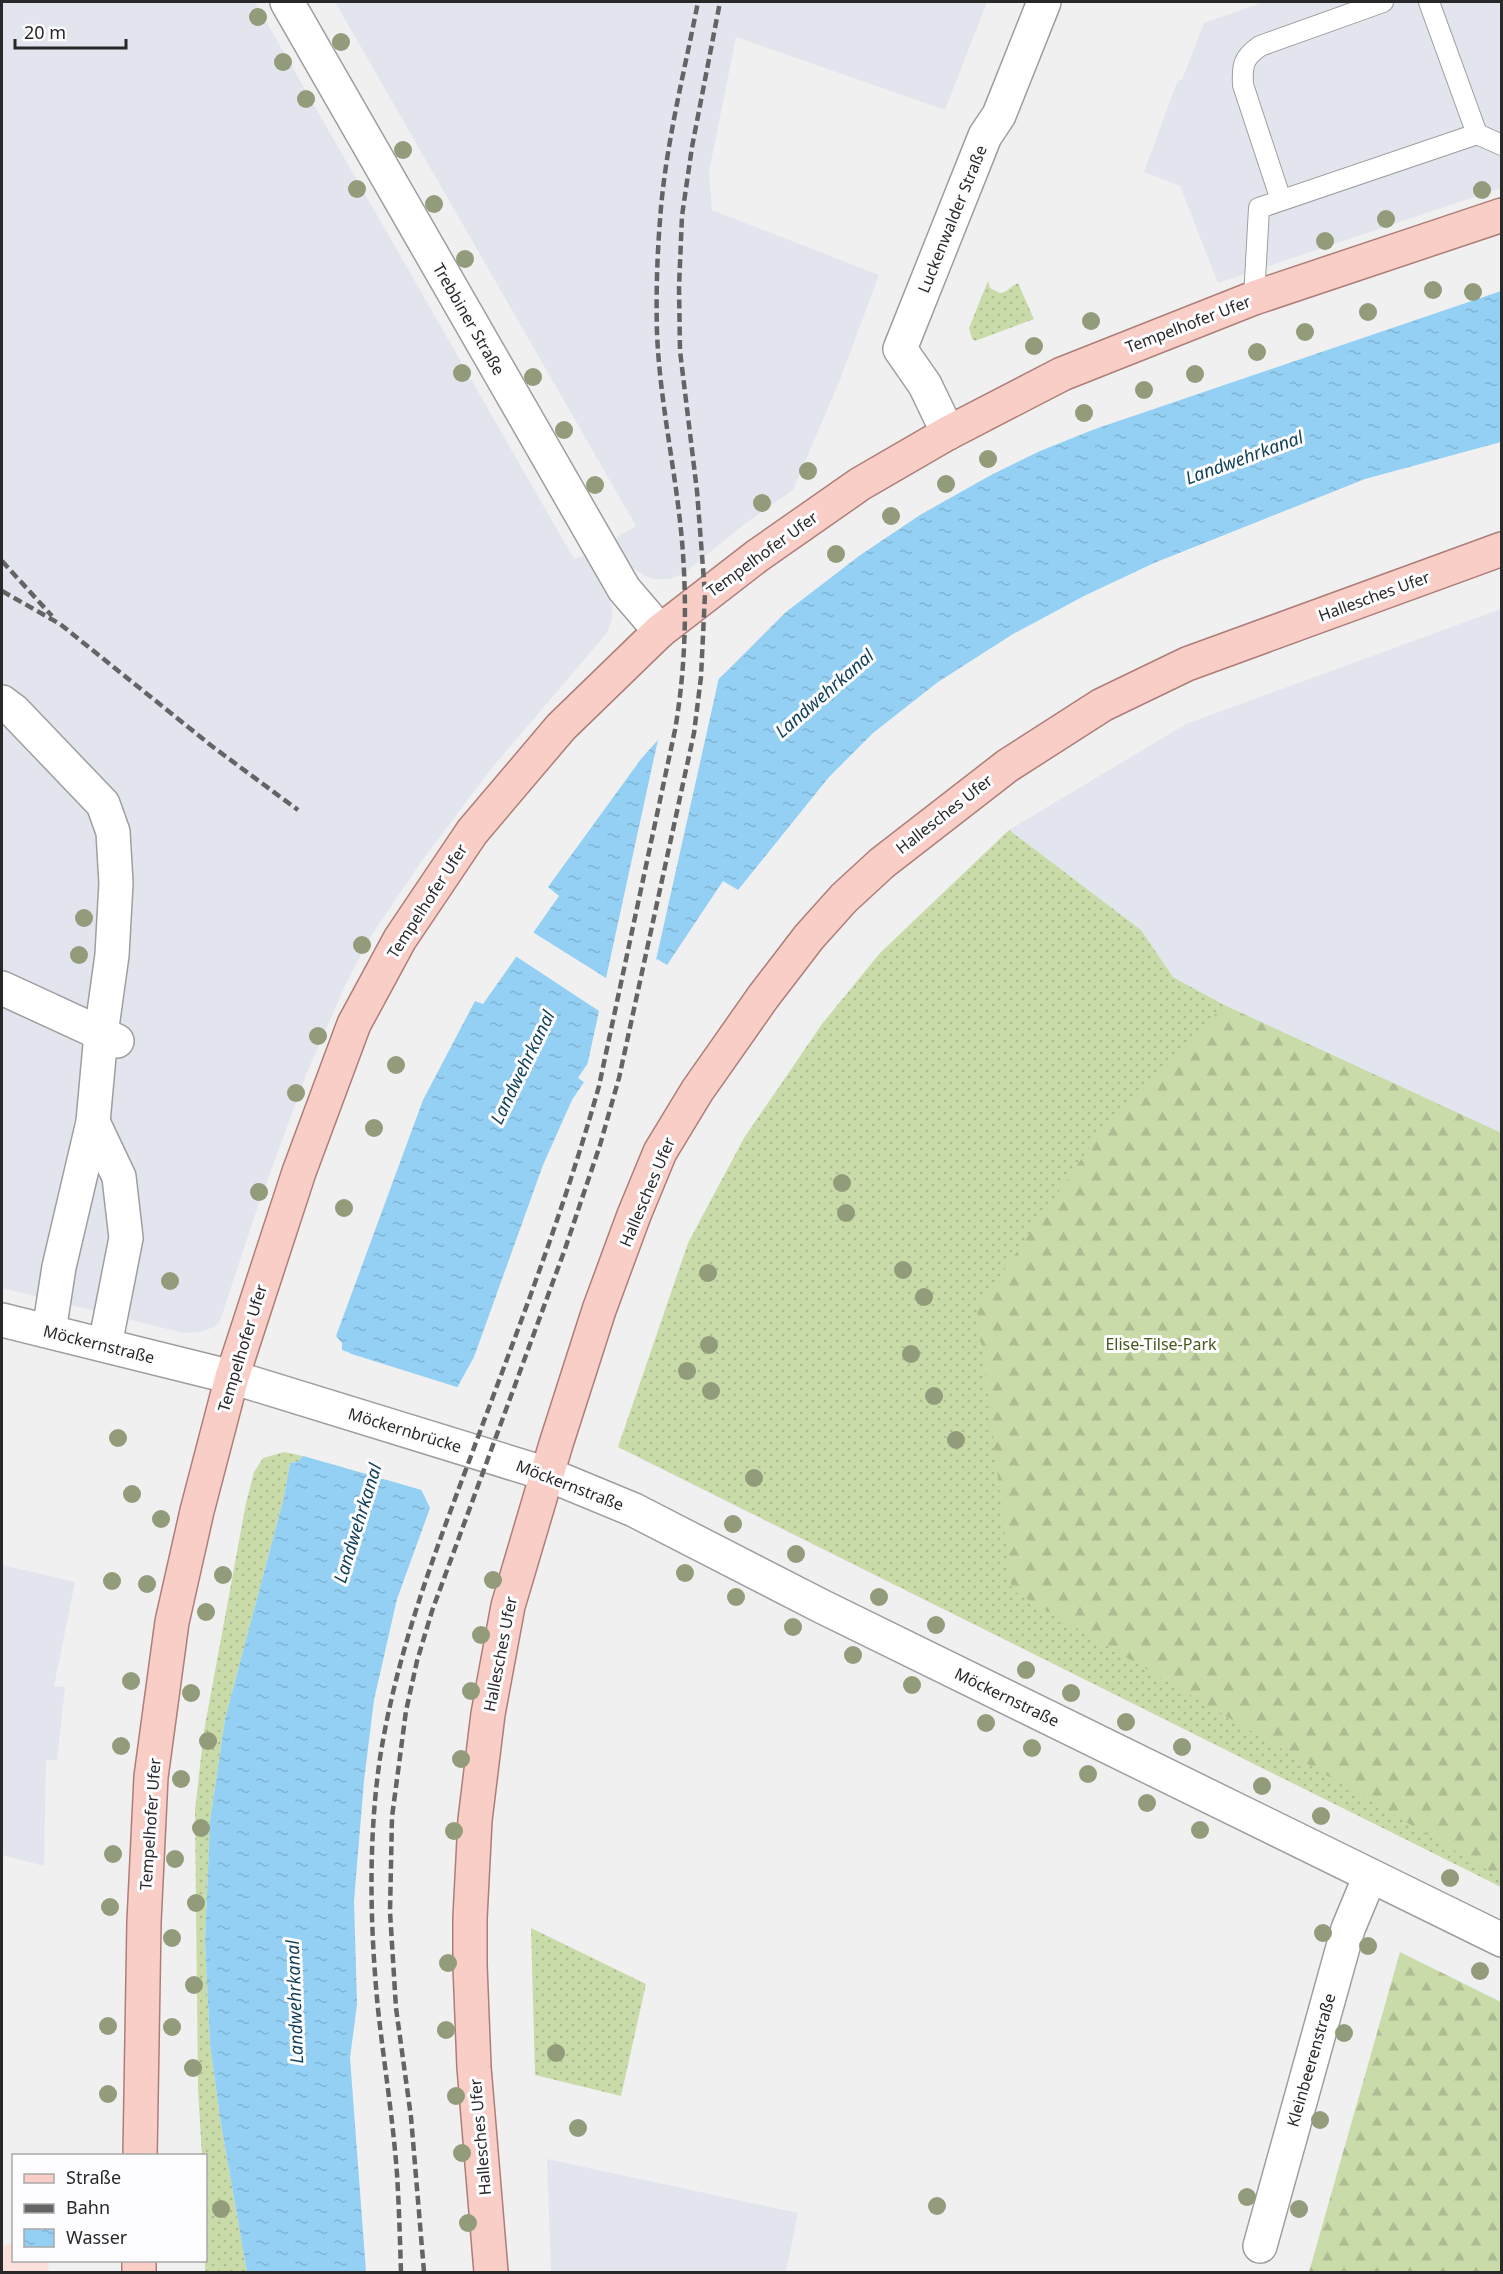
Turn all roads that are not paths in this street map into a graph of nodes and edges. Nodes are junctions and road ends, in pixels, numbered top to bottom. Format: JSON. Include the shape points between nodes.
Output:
{"nodes":[{"id":1,"x":287,"y":2,"type":"edge"},
{"id":2,"x":1044,"y":2,"type":"edge"},
{"id":3,"x":1383,"y":2,"type":"edge"},
{"id":4,"x":1429,"y":2,"type":"edge"},
{"id":5,"x":1477,"y":134,"type":"junction"},
{"id":6,"x":1502,"y":145,"type":"edge"},
{"id":7,"x":1281,"y":200,"type":"junction"},
{"id":8,"x":1502,"y":215,"type":"edge"},
{"id":9,"x":1254,"y":298,"type":"junction"},
{"id":10,"x":948,"y":433,"type":"junction"},
{"id":11,"x":1502,"y":549,"type":"edge"},
{"id":12,"x":660,"y":631,"type":"junction"},
{"id":13,"x":2,"y":702,"type":"edge"},
{"id":14,"x":2,"y":988,"type":"edge"},
{"id":15,"x":109,"y":1037,"type":"junction"},
{"id":16,"x":93,"y":1122,"type":"junction"},
{"id":17,"x":2,"y":1320,"type":"edge"},
{"id":18,"x":49,"y":1331,"type":"junction"},
{"id":19,"x":105,"y":1345,"type":"junction"},
{"id":20,"x":232,"y":1377,"type":"junction"},
{"id":21,"x":301,"y":1398,"type":"joint"},
{"id":22,"x":509,"y":1462,"type":"joint"},
{"id":23,"x":547,"y":1474,"type":"junction"},
{"id":24,"x":1370,"y":1876,"type":"junction"},
{"id":25,"x":1502,"y":1940,"type":"edge"},
{"id":26,"x":140,"y":2154,"type":"edge"},
{"id":27,"x":1260,"y":2246,"type":"dead end"},
{"id":28,"x":491,"y":2272,"type":"edge"}],
"edges":[{"from":1,"to":12,"type":"street","name":"Trebbiner Straße","via":[[624,589]]},
{"from":2,"to":10,"type":"street","name":"Luckenwalder Straße","via":[[999,115],[985,136],[900,349],[925,385]]},
{"from":3,"to":7,"type":"lane","via":[[1260,46],[1247,55],[1242,69],[1243,85]]},
{"from":4,"to":5,"type":"lane"},
{"from":5,"to":6,"type":"lane"},
{"from":5,"to":7,"type":"lane"},
{"from":7,"to":9,"type":"lane","via":[[1259,208]]},
{"from":8,"to":9,"type":"main road","name":"Tempelhofer Ufer"},
{"from":9,"to":10,"type":"main road","name":"Tempelhofer Ufer","via":[[1062,374]]},
{"from":10,"to":12,"type":"main road","name":"Tempelhofer Ufer","via":[[860,484]]},
{"from":11,"to":23,"type":"main road","name":"Hallesches Ufer","via":[[1187,664],[1101,705],[998,772],[844,898],[763,997],[660,1152],[599,1310]]},
{"from":12,"to":20,"type":"main road","name":"Tempelhofer Ufer","via":[[561,727],[500,798],[472,832],[400,939],[354,1024],[299,1172]]},
{"from":13,"to":15,"type":"street","via":[[104,804],[113,832],[116,883]]},
{"from":14,"to":15,"type":"street"},
{"from":15,"to":16,"type":"street"},
{"from":16,"to":18,"type":"street","via":[[59,1267]]},
{"from":16,"to":19,"type":"street","via":[[119,1177],[126,1238]]},
{"from":17,"to":18,"type":"street","name":"Möckernstraße"},
{"from":18,"to":19,"type":"street","name":"Möckernstraße"},
{"from":19,"to":20,"type":"street","name":"Möckernstraße"},
{"from":20,"to":21,"type":"street","name":"Möckernstraße"},
{"from":20,"to":26,"type":"main road","name":"Tempelhofer Ufer","via":[[172,1622],[150,1777]]},
{"from":21,"to":22,"type":"street","name":"Möckernbrücke"},
{"from":22,"to":23,"type":"street","name":"Möckernstraße"},
{"from":23,"to":24,"type":"street","name":"Möckernstraße","via":[[634,1510]]},
{"from":23,"to":28,"type":"main road","name":"Hallesches Ufer","via":[[508,1606],[488,1714],[475,1820],[471,2006]]},
{"from":24,"to":25,"type":"street","name":"Möckernstraße"},
{"from":24,"to":27,"type":"street","name":"Kleinbeerenstraße","via":[[1348,1929]]}]}
